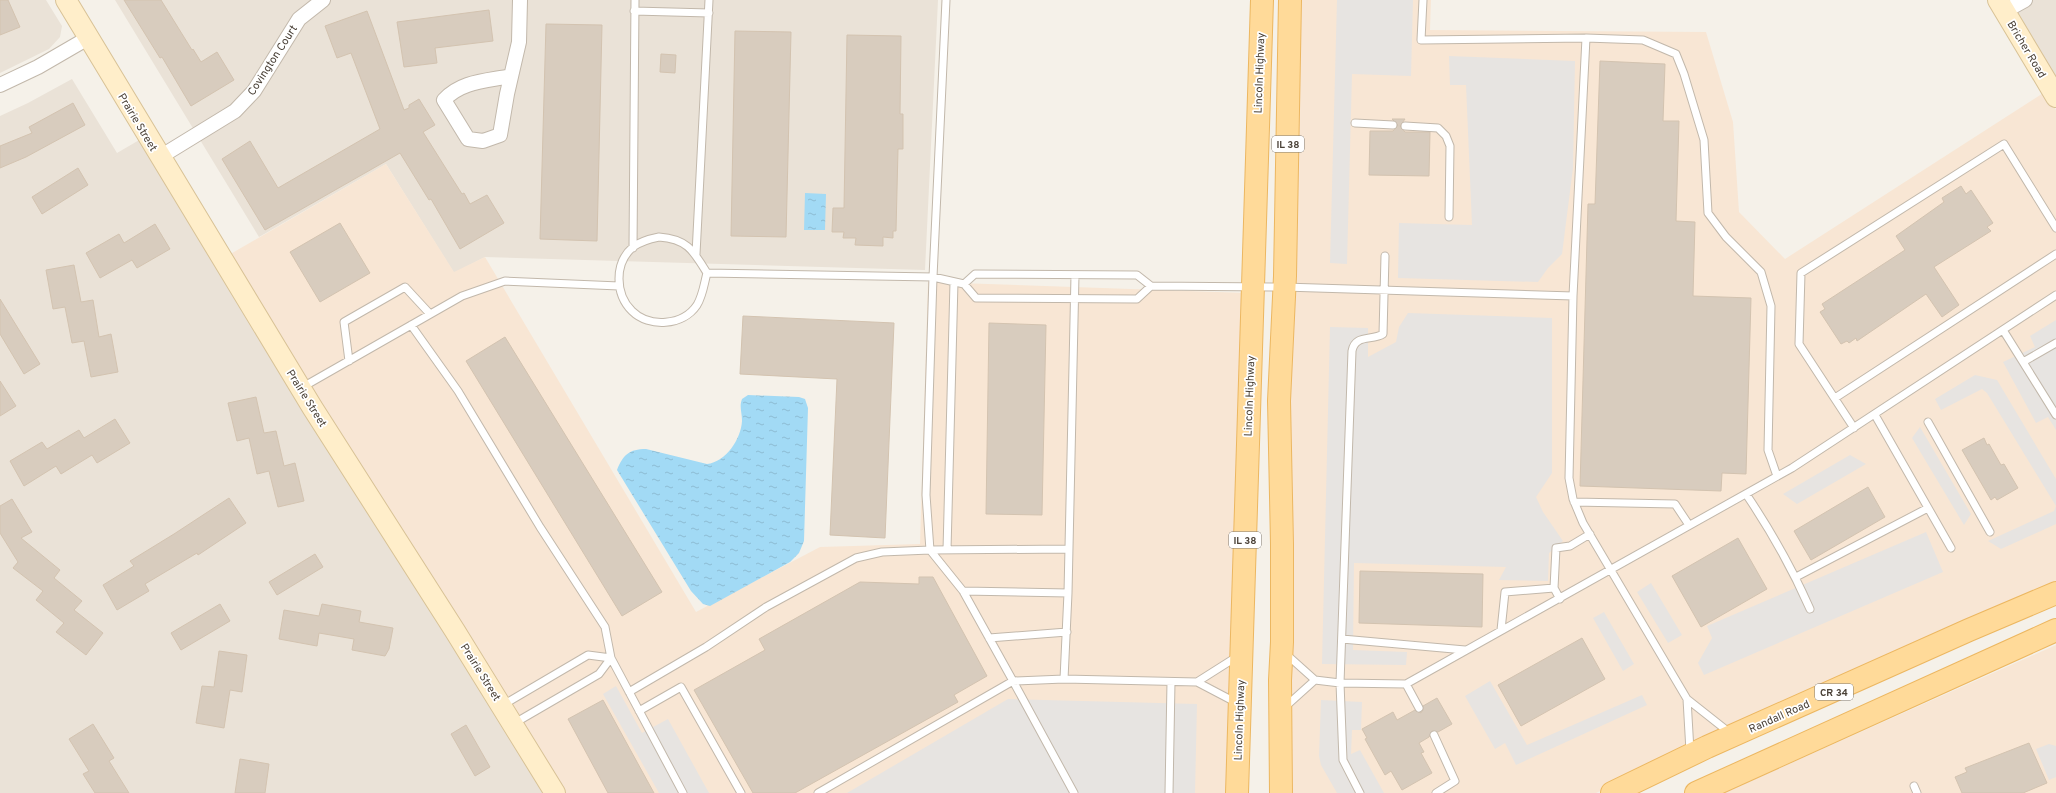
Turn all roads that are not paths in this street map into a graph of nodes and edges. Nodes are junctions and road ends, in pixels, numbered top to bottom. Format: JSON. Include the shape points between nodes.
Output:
{"nodes":[{"id":1,"x":66,"y":0,"type":"edge"},
{"id":2,"x":323,"y":0,"type":"edge"},
{"id":3,"x":520,"y":0,"type":"edge"},
{"id":4,"x":634,"y":0,"type":"edge"},
{"id":5,"x":709,"y":0,"type":"edge"},
{"id":6,"x":946,"y":0,"type":"edge"},
{"id":7,"x":1262,"y":0,"type":"edge"},
{"id":8,"x":1290,"y":0,"type":"edge"},
{"id":9,"x":1422,"y":0,"type":"edge"},
{"id":10,"x":2025,"y":0,"type":"edge"},
{"id":11,"x":2002,"y":6,"type":"edge"},
{"id":12,"x":634,"y":11,"type":"junction"},
{"id":13,"x":709,"y":13,"type":"junction"},
{"id":14,"x":88,"y":38,"type":"junction"},
{"id":15,"x":1586,"y":38,"type":"junction"},
{"id":16,"x":511,"y":76,"type":"junction"},
{"id":17,"x":0,"y":85,"type":"edge"},
{"id":18,"x":2056,"y":98,"type":"edge"},
{"id":19,"x":1355,"y":123,"type":"dead end"},
{"id":20,"x":1393,"y":126,"type":"dead end"},
{"id":21,"x":1405,"y":126,"type":"dead end"},
{"id":22,"x":160,"y":157,"type":"junction"},
{"id":23,"x":1449,"y":217,"type":"dead end"},
{"id":24,"x":2056,"y":228,"type":"edge"},
{"id":25,"x":633,"y":248,"type":"junction"},
{"id":26,"x":696,"y":254,"type":"junction"},
{"id":27,"x":2056,"y":254,"type":"edge"},
{"id":28,"x":1385,"y":256,"type":"dead end"},
{"id":29,"x":707,"y":273,"type":"junction"},
{"id":30,"x":1075,"y":275,"type":"junction"},
{"id":31,"x":933,"y":277,"type":"junction"},
{"id":32,"x":954,"y":282,"type":"junction"},
{"id":33,"x":964,"y":284,"type":"junction"},
{"id":34,"x":619,"y":286,"type":"junction"},
{"id":35,"x":1151,"y":286,"type":"junction"},
{"id":36,"x":1253,"y":287,"type":"junction"},
{"id":37,"x":1284,"y":287,"type":"junction"},
{"id":38,"x":1384,"y":291,"type":"junction"},
{"id":39,"x":2056,"y":295,"type":"edge"},
{"id":40,"x":1573,"y":296,"type":"junction"},
{"id":41,"x":1074,"y":298,"type":"junction"},
{"id":42,"x":430,"y":314,"type":"junction"},
{"id":43,"x":411,"y":325,"type":"junction"},
{"id":44,"x":2003,"y":330,"type":"junction"},
{"id":45,"x":2056,"y":343,"type":"edge"},
{"id":46,"x":348,"y":361,"type":"junction"},
{"id":47,"x":2023,"y":362,"type":"junction"},
{"id":48,"x":301,"y":388,"type":"junction"},
{"id":49,"x":1835,"y":398,"type":"junction"},
{"id":50,"x":1876,"y":415,"type":"junction"},
{"id":51,"x":2056,"y":415,"type":"edge"},
{"id":52,"x":1928,"y":422,"type":"dead end"},
{"id":53,"x":1854,"y":428,"type":"junction"},
{"id":54,"x":1777,"y":476,"type":"junction"},
{"id":55,"x":1746,"y":494,"type":"junction"},
{"id":56,"x":1574,"y":502,"type":"junction"},
{"id":57,"x":1928,"y":508,"type":"junction"},
{"id":58,"x":1690,"y":526,"type":"junction"},
{"id":59,"x":1990,"y":532,"type":"dead end"},
{"id":60,"x":1590,"y":534,"type":"junction"},
{"id":61,"x":1951,"y":548,"type":"dead end"},
{"id":62,"x":930,"y":550,"type":"junction"},
{"id":63,"x":948,"y":550,"type":"junction"},
{"id":64,"x":1069,"y":550,"type":"junction"},
{"id":65,"x":1611,"y":569,"type":"junction"},
{"id":66,"x":1796,"y":577,"type":"junction"},
{"id":67,"x":1554,"y":588,"type":"junction"},
{"id":68,"x":963,"y":591,"type":"junction"},
{"id":69,"x":1068,"y":593,"type":"junction"},
{"id":70,"x":2056,"y":593,"type":"edge"},
{"id":71,"x":1560,"y":599,"type":"junction"},
{"id":72,"x":1810,"y":609,"type":"dead end"},
{"id":73,"x":1501,"y":630,"type":"junction"},
{"id":74,"x":2056,"y":630,"type":"edge"},
{"id":75,"x":1067,"y":632,"type":"junction"},
{"id":76,"x":989,"y":638,"type":"junction"},
{"id":77,"x":1342,"y":639,"type":"junction"},
{"id":78,"x":1281,"y":650,"type":"junction"},
{"id":79,"x":1465,"y":650,"type":"junction"},
{"id":80,"x":1241,"y":654,"type":"junction"},
{"id":81,"x":611,"y":658,"type":"junction"},
{"id":82,"x":1064,"y":679,"type":"junction"},
{"id":83,"x":1315,"y":680,"type":"junction"},
{"id":84,"x":1013,"y":681,"type":"junction"},
{"id":85,"x":1171,"y":682,"type":"junction"},
{"id":86,"x":1197,"y":682,"type":"junction"},
{"id":87,"x":1340,"y":683,"type":"junction"},
{"id":88,"x":1406,"y":684,"type":"junction"},
{"id":89,"x":629,"y":692,"type":"junction"},
{"id":90,"x":1687,"y":699,"type":"junction"},
{"id":91,"x":1240,"y":704,"type":"junction"},
{"id":92,"x":502,"y":706,"type":"junction"},
{"id":93,"x":1419,"y":708,"type":"dead end"},
{"id":94,"x":639,"y":711,"type":"junction"},
{"id":95,"x":1280,"y":712,"type":"junction"},
{"id":96,"x":513,"y":724,"type":"junction"},
{"id":97,"x":1434,"y":735,"type":"dead end"},
{"id":98,"x":1733,"y":736,"type":"junction"},
{"id":99,"x":1690,"y":756,"type":"junction"},
{"id":100,"x":1703,"y":791,"type":"edge"},
{"id":101,"x":555,"y":793,"type":"edge"},
{"id":102,"x":683,"y":793,"type":"edge"},
{"id":103,"x":740,"y":793,"type":"edge"},
{"id":104,"x":818,"y":793,"type":"edge"},
{"id":105,"x":1074,"y":793,"type":"edge"},
{"id":106,"x":1170,"y":793,"type":"edge"},
{"id":107,"x":1237,"y":793,"type":"edge"},
{"id":108,"x":1281,"y":793,"type":"edge"},
{"id":109,"x":1360,"y":793,"type":"edge"},
{"id":110,"x":1436,"y":793,"type":"edge"},
{"id":111,"x":1612,"y":793,"type":"edge"}],
"edges":[{"from":1,"to":14,"type":"street","name":"Prairie Street"},
{"from":2,"to":22,"type":"street","name":"Covington Court","via":[[299,19],[254,91],[235,111]]},
{"from":3,"to":16,"type":"street","via":[[519,42]]},
{"from":4,"to":12,"type":"lane"},
{"from":5,"to":13,"type":"lane"},
{"from":6,"to":31,"type":"lane"},
{"from":7,"to":36,"type":"main road","name":"Lincoln Highway","number":"IL 38"},
{"from":8,"to":37,"type":"main road","number":"IL 38"},
{"from":9,"to":15,"type":"lane","via":[[1422,40]]},
{"from":10,"to":11,"type":"street"},
{"from":11,"to":18,"type":"street","name":"Bricher Road"},
{"from":12,"to":13,"type":"lane"},
{"from":12,"to":25,"type":"lane"},
{"from":13,"to":26,"type":"lane"},
{"from":14,"to":17,"type":"street","via":[[38,67]]},
{"from":14,"to":22,"type":"street","name":"Prairie Street"},
{"from":15,"to":40,"type":"lane"},
{"from":15,"to":54,"type":"lane","via":[[1643,40],[1676,54],[1704,140],[1708,213],[1726,237],[1761,272],[1772,306],[1768,450]]},
{"from":16,"to":16,"type":"street","via":[[500,136],[483,142],[468,139],[444,100],[452,91],[466,85]]},
{"from":19,"to":20,"type":"lane"},
{"from":21,"to":23,"type":"lane","via":[[1438,128],[1446,136],[1450,146]]},
{"from":22,"to":48,"type":"street","name":"Prairie Street"},
{"from":24,"to":49,"type":"lane","via":[[2004,144],[1801,273],[1800,344]]},
{"from":25,"to":26,"type":"lane","via":[[645,240],[673,238],[686,244]]},
{"from":25,"to":34,"type":"lane","via":[[624,259],[619,272]]},
{"from":26,"to":29,"type":"lane"},
{"from":27,"to":49,"type":"lane"},
{"from":28,"to":38,"type":"lane"},
{"from":29,"to":31,"type":"lane"},
{"from":29,"to":34,"type":"lane","via":[[696,306],[685,316],[672,322],[658,323],[644,319],[632,311],[624,300]]},
{"from":30,"to":33,"type":"lane","via":[[975,274]]},
{"from":30,"to":35,"type":"lane","via":[[1137,275]]},
{"from":30,"to":41,"type":"lane"},
{"from":31,"to":32,"type":"lane"},
{"from":31,"to":62,"type":"lane","via":[[926,495]]},
{"from":32,"to":33,"type":"lane"},
{"from":32,"to":63,"type":"lane"},
{"from":33,"to":41,"type":"lane","via":[[976,298]]},
{"from":34,"to":42,"type":"lane","via":[[505,281],[462,296]]},
{"from":35,"to":36,"type":"lane"},
{"from":35,"to":41,"type":"lane","via":[[1137,299]]},
{"from":36,"to":37,"type":"lane"},
{"from":36,"to":80,"type":"main road","name":"Lincoln Highway","number":"IL 38"},
{"from":37,"to":38,"type":"lane"},
{"from":37,"to":78,"type":"main road","number":"IL 38","via":[[1279,401]]},
{"from":38,"to":40,"type":"lane"},
{"from":38,"to":77,"type":"lane","via":[[1383,334],[1360,339],[1352,351]]},
{"from":39,"to":44,"type":"lane"},
{"from":40,"to":56,"type":"lane","via":[[1569,478]]},
{"from":41,"to":64,"type":"lane"},
{"from":42,"to":43,"type":"lane"},
{"from":42,"to":46,"type":"lane","via":[[405,287],[344,322]]},
{"from":43,"to":46,"type":"lane"},
{"from":43,"to":81,"type":"lane","via":[[458,391],[540,527],[605,627]]},
{"from":44,"to":47,"type":"lane"},
{"from":44,"to":50,"type":"lane"},
{"from":45,"to":47,"type":"lane"},
{"from":46,"to":48,"type":"lane"},
{"from":47,"to":51,"type":"lane"},
{"from":48,"to":92,"type":"street","name":"Prairie Street"},
{"from":49,"to":53,"type":"lane"},
{"from":50,"to":53,"type":"lane"},
{"from":50,"to":57,"type":"lane"},
{"from":52,"to":59,"type":"lane"},
{"from":53,"to":54,"type":"lane"},
{"from":54,"to":55,"type":"lane"},
{"from":55,"to":58,"type":"lane"},
{"from":55,"to":66,"type":"lane"},
{"from":56,"to":58,"type":"lane","via":[[1675,504]]},
{"from":56,"to":60,"type":"lane"},
{"from":57,"to":61,"type":"lane"},
{"from":57,"to":66,"type":"lane"},
{"from":58,"to":65,"type":"lane"},
{"from":60,"to":65,"type":"lane"},
{"from":60,"to":67,"type":"lane","via":[[1570,546],[1556,548]]},
{"from":62,"to":63,"type":"lane"},
{"from":62,"to":68,"type":"lane"},
{"from":62,"to":89,"type":"lane","via":[[882,552],[856,558],[766,607]]},
{"from":63,"to":64,"type":"lane"},
{"from":64,"to":69,"type":"lane"},
{"from":65,"to":71,"type":"lane"},
{"from":65,"to":90,"type":"lane"},
{"from":66,"to":72,"type":"lane"},
{"from":67,"to":71,"type":"lane"},
{"from":67,"to":73,"type":"lane","via":[[1505,592]]},
{"from":68,"to":69,"type":"lane"},
{"from":68,"to":76,"type":"lane"},
{"from":69,"to":75,"type":"lane"},
{"from":70,"to":98,"type":"main road","name":"Randall Road","number":"CR 34"},
{"from":71,"to":73,"type":"lane"},
{"from":73,"to":79,"type":"lane"},
{"from":74,"to":100,"type":"main road"},
{"from":75,"to":76,"type":"lane"},
{"from":75,"to":82,"type":"lane"},
{"from":76,"to":84,"type":"lane"},
{"from":77,"to":79,"type":"lane"},
{"from":77,"to":87,"type":"lane"},
{"from":78,"to":83,"type":"lane"},
{"from":78,"to":95,"type":"main road","number":"IL 38"},
{"from":79,"to":88,"type":"lane"},
{"from":80,"to":86,"type":"lane"},
{"from":80,"to":91,"type":"main road","name":"Lincoln Highway","number":"IL 38"},
{"from":81,"to":89,"type":"lane"},
{"from":81,"to":92,"type":"lane","via":[[588,655]]},
{"from":81,"to":96,"type":"lane","via":[[599,674]]},
{"from":82,"to":84,"type":"lane"},
{"from":82,"to":85,"type":"lane"},
{"from":83,"to":87,"type":"lane"},
{"from":83,"to":95,"type":"lane"},
{"from":84,"to":104,"type":"lane"},
{"from":84,"to":105,"type":"lane"},
{"from":85,"to":86,"type":"lane"},
{"from":85,"to":106,"type":"lane"},
{"from":86,"to":91,"type":"lane"},
{"from":87,"to":88,"type":"lane"},
{"from":87,"to":109,"type":"lane","via":[[1343,760]]},
{"from":88,"to":93,"type":"lane"},
{"from":89,"to":94,"type":"lane"},
{"from":90,"to":98,"type":"lane"},
{"from":90,"to":99,"type":"lane"},
{"from":91,"to":107,"type":"main road","name":"Lincoln Highway","number":"IL 38"},
{"from":92,"to":96,"type":"street","name":"Prairie Street"},
{"from":94,"to":102,"type":"lane"},
{"from":94,"to":103,"type":"lane","via":[[681,687]]},
{"from":95,"to":108,"type":"main road","number":"IL 38"},
{"from":96,"to":101,"type":"street","name":"Prairie Street"},
{"from":97,"to":110,"type":"lane","via":[[1455,781]]},
{"from":98,"to":99,"type":"main road","name":"Randall Road","number":"CR 34"},
{"from":99,"to":111,"type":"main road","name":"Randall Road","number":"CR 34"}]}
